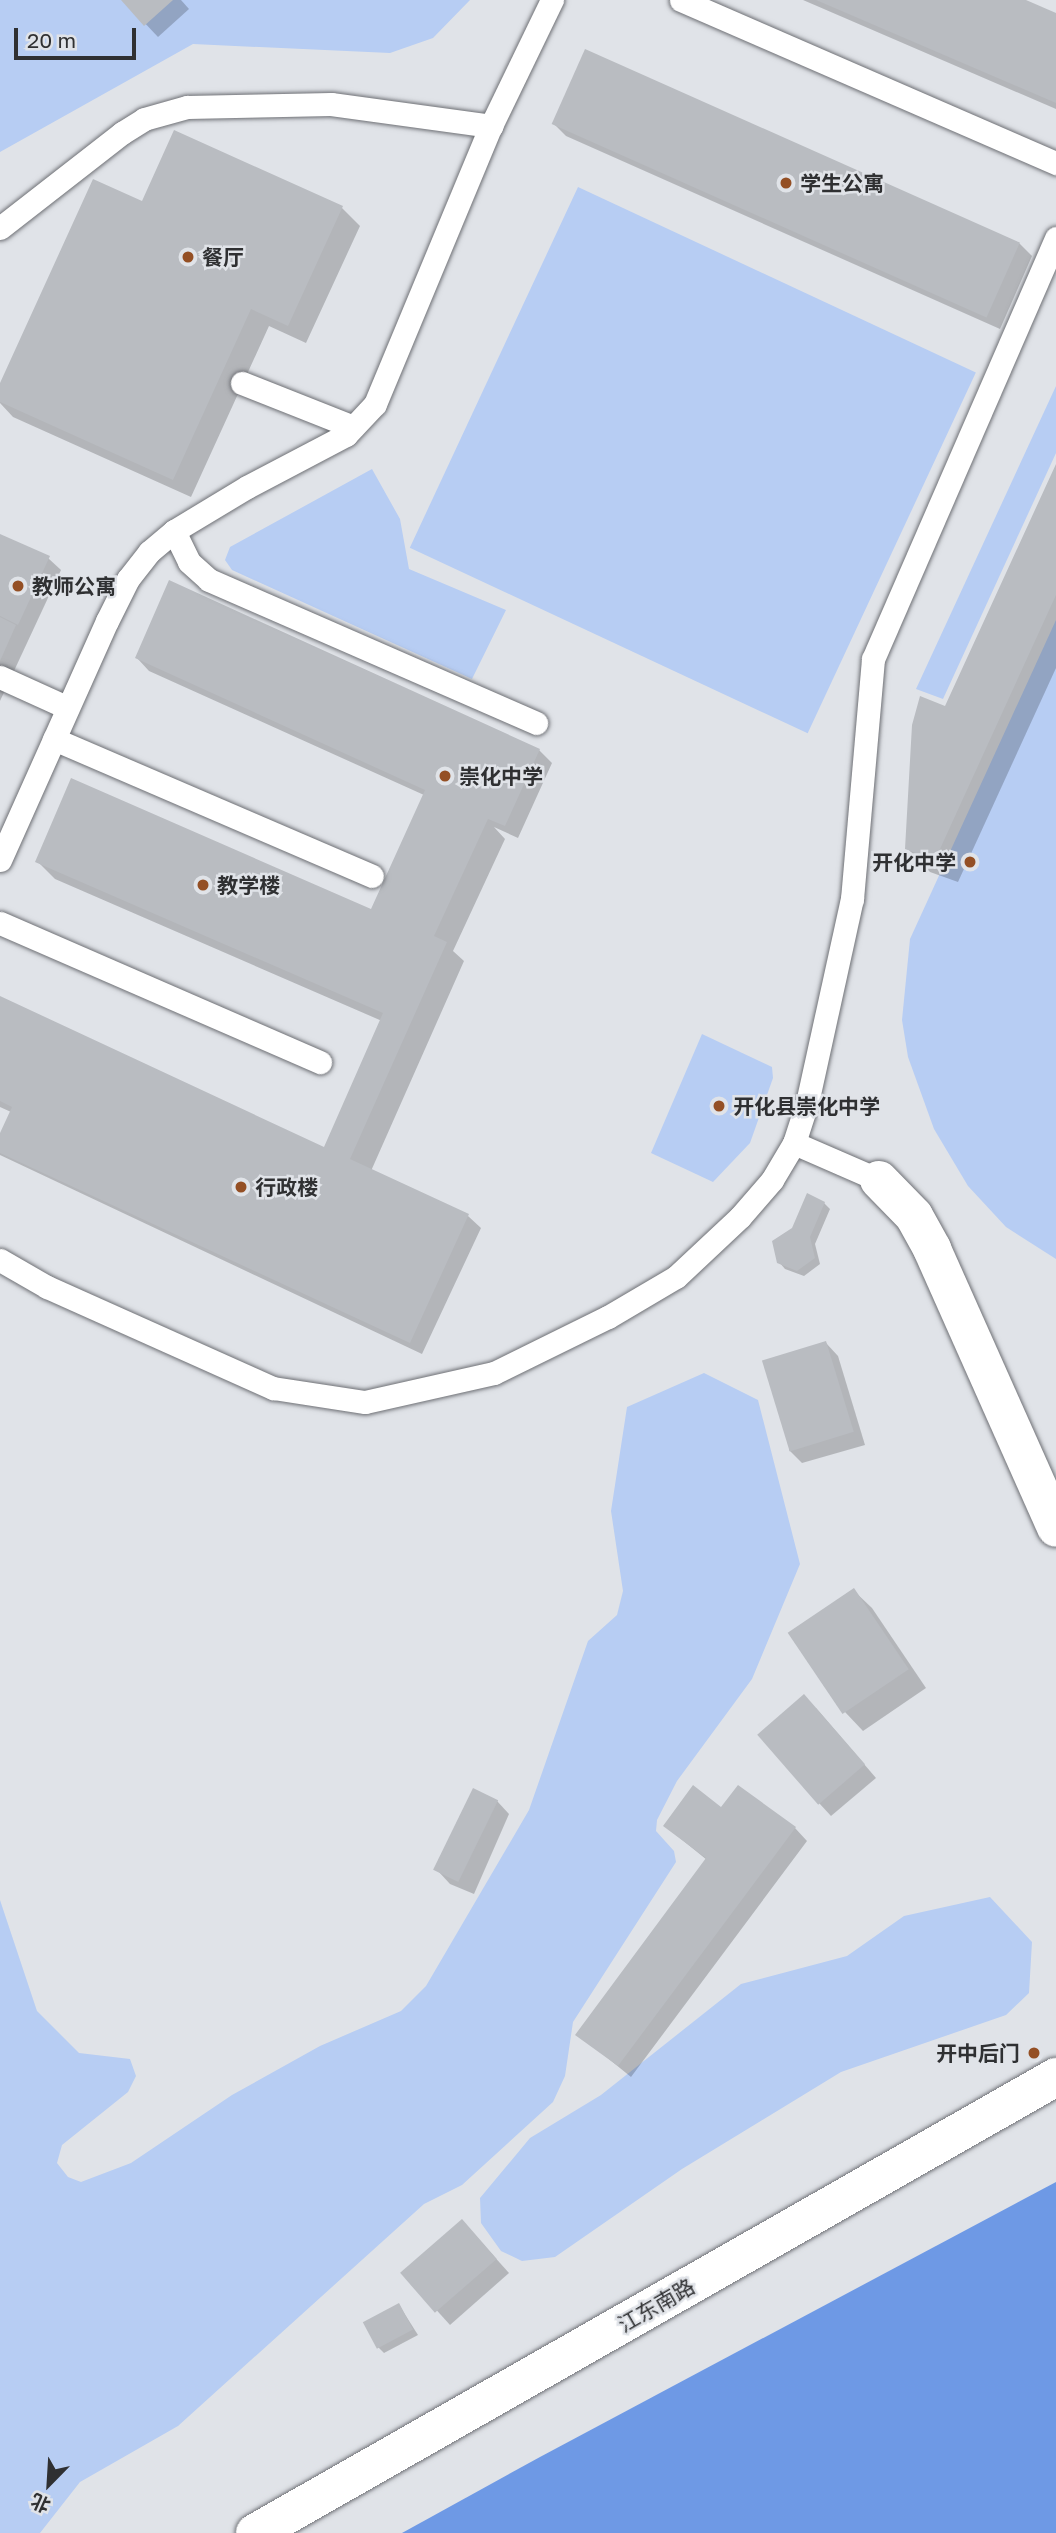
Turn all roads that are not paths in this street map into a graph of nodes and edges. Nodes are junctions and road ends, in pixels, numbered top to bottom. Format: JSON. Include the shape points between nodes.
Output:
{"nodes":[{"id":1,"x":552,"y":0,"type":"edge"},
{"id":2,"x":681,"y":0,"type":"edge"},
{"id":3,"x":491,"y":126,"type":"junction"},
{"id":4,"x":1056,"y":163,"type":"edge"},
{"id":5,"x":0,"y":228,"type":"edge"},
{"id":6,"x":1056,"y":238,"type":"edge"},
{"id":7,"x":242,"y":383,"type":"dead end"},
{"id":8,"x":353,"y":427,"type":"junction"},
{"id":9,"x":174,"y":531,"type":"junction"},
{"id":10,"x":0,"y":677,"type":"edge"},
{"id":11,"x":66,"y":707,"type":"junction"},
{"id":12,"x":536,"y":723,"type":"dead end"},
{"id":13,"x":54,"y":739,"type":"junction"},
{"id":14,"x":3,"y":847,"type":"edge"},
{"id":15,"x":372,"y":876,"type":"dead end"},
{"id":16,"x":0,"y":923,"type":"edge"},
{"id":17,"x":320,"y":1062,"type":"dead end"},
{"id":18,"x":794,"y":1143,"type":"junction"},
{"id":19,"x":879,"y":1180,"type":"joint"},
{"id":20,"x":0,"y":1260,"type":"edge"},
{"id":21,"x":1056,"y":1528,"type":"edge"},
{"id":22,"x":1056,"y":2077,"type":"edge"},
{"id":23,"x":255,"y":2533,"type":"edge"}],
"edges":[{"from":1,"to":3,"type":"lane"},
{"from":2,"to":4,"type":"lane"},
{"from":3,"to":5,"type":"lane","via":[[331,104],[187,107],[144,119],[122,133]]},
{"from":3,"to":8,"type":"lane","via":[[375,404]]},
{"from":6,"to":18,"type":"lane","via":[[873,659],[852,899]]},
{"from":7,"to":8,"type":"lane"},
{"from":8,"to":9,"type":"lane"},
{"from":9,"to":11,"type":"lane","via":[[128,579]]},
{"from":9,"to":12,"type":"lane","via":[[189,562],[209,580]]},
{"from":10,"to":11,"type":"lane"},
{"from":11,"to":13,"type":"lane"},
{"from":13,"to":14,"type":"lane"},
{"from":13,"to":15,"type":"lane"},
{"from":16,"to":17,"type":"lane"},
{"from":18,"to":19,"type":"lane"},
{"from":18,"to":20,"type":"lane","via":[[772,1180],[676,1277],[608,1317],[494,1373],[365,1402],[273,1388],[47,1287]]},
{"from":19,"to":21,"type":"street","via":[[914,1216],[932,1249]]},
{"from":22,"to":23,"type":"street","name":"江东南路"}]}
